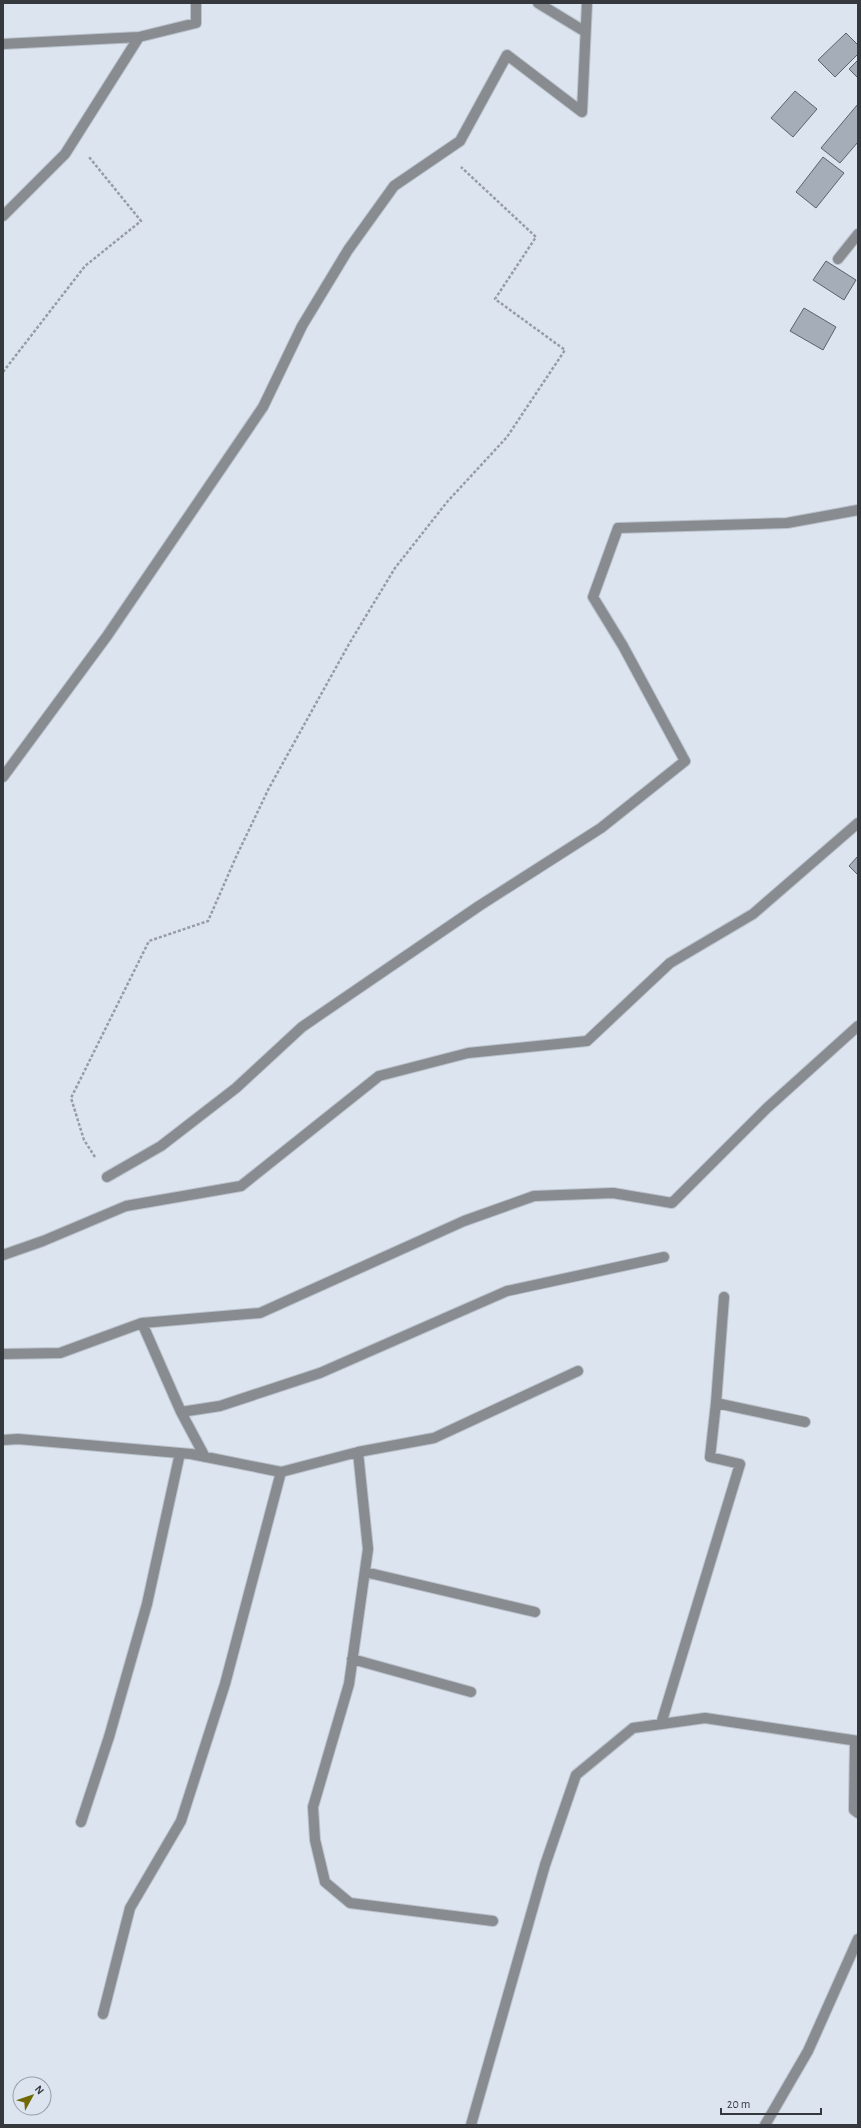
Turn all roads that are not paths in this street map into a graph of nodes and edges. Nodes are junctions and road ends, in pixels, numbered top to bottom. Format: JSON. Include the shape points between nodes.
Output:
{"nodes":[{"id":1,"x":196,"y":3,"type":"edge"},
{"id":2,"x":538,"y":3,"type":"edge"},
{"id":3,"x":587,"y":3,"type":"edge"},
{"id":4,"x":584,"y":31,"type":"junction"},
{"id":5,"x":139,"y":37,"type":"junction"},
{"id":6,"x":3,"y":44,"type":"edge"},
{"id":7,"x":3,"y":216,"type":"edge"},
{"id":8,"x":858,"y":234,"type":"edge"},
{"id":9,"x":838,"y":259,"type":"dead end"},
{"id":10,"x":858,"y":510,"type":"edge"},
{"id":11,"x":3,"y":777,"type":"edge"},
{"id":12,"x":858,"y":823,"type":"edge"},
{"id":13,"x":858,"y":1026,"type":"edge"},
{"id":14,"x":107,"y":1177,"type":"road end"},
{"id":15,"x":4,"y":1252,"type":"edge"},
{"id":16,"x":664,"y":1257,"type":"dead end"},
{"id":17,"x":724,"y":1297,"type":"dead end"},
{"id":18,"x":142,"y":1323,"type":"junction"},
{"id":19,"x":3,"y":1354,"type":"edge"},
{"id":20,"x":578,"y":1372,"type":"dead end"},
{"id":21,"x":716,"y":1403,"type":"junction"},
{"id":22,"x":181,"y":1412,"type":"junction"},
{"id":23,"x":805,"y":1422,"type":"dead end"},
{"id":24,"x":3,"y":1440,"type":"edge"},
{"id":25,"x":358,"y":1452,"type":"junction"},
{"id":26,"x":180,"y":1454,"type":"junction"},
{"id":27,"x":205,"y":1457,"type":"junction"},
{"id":28,"x":281,"y":1472,"type":"junction"},
{"id":29,"x":365,"y":1572,"type":"junction"},
{"id":30,"x":535,"y":1612,"type":"dead end"},
{"id":31,"x":352,"y":1659,"type":"junction"},
{"id":32,"x":471,"y":1692,"type":"dead end"},
{"id":33,"x":662,"y":1724,"type":"junction"},
{"id":34,"x":857,"y":1741,"type":"edge"},
{"id":35,"x":858,"y":1813,"type":"edge"},
{"id":36,"x":81,"y":1822,"type":"dead end"},
{"id":37,"x":493,"y":1921,"type":"dead end"},
{"id":38,"x":858,"y":1939,"type":"edge"},
{"id":39,"x":103,"y":2014,"type":"dead end"},
{"id":40,"x":471,"y":2125,"type":"edge"},
{"id":41,"x":765,"y":2125,"type":"edge"}],
"edges":[{"from":1,"to":5,"type":"street","via":[[196,23]]},
{"from":2,"to":4,"type":"street"},
{"from":3,"to":4,"type":"street"},
{"from":4,"to":11,"type":"street","via":[[582,112],[507,55],[460,141],[394,186],[348,250],[302,326],[262,406],[107,636]]},
{"from":5,"to":6,"type":"street"},
{"from":5,"to":7,"type":"street","via":[[65,154]]},
{"from":8,"to":9,"type":"street"},
{"from":10,"to":14,"type":"street","via":[[787,523],[618,528],[593,597],[623,646],[685,761],[601,828],[479,906],[302,1026],[236,1088],[161,1146]]},
{"from":12,"to":15,"type":"street","via":[[753,914],[670,963],[587,1041],[468,1053],[380,1076],[241,1186],[126,1206],[43,1241]]},
{"from":13,"to":18,"type":"street","via":[[767,1108],[672,1203],[613,1193],[534,1196],[464,1221],[260,1313]]},
{"from":16,"to":22,"type":"street","via":[[507,1291],[320,1372],[220,1406]]},
{"from":17,"to":21,"type":"street"},
{"from":18,"to":19,"type":"street","via":[[60,1353]]},
{"from":18,"to":22,"type":"street"},
{"from":20,"to":25,"type":"street","via":[[434,1438]]},
{"from":21,"to":23,"type":"street"},
{"from":21,"to":33,"type":"street","via":[[710,1457],[740,1464]]},
{"from":22,"to":27,"type":"street"},
{"from":24,"to":26,"type":"street","via":[[18,1439]]},
{"from":25,"to":28,"type":"street"},
{"from":25,"to":29,"type":"street","via":[[368,1549]]},
{"from":26,"to":27,"type":"street"},
{"from":26,"to":36,"type":"street","via":[[146,1604]]},
{"from":27,"to":28,"type":"street"},
{"from":28,"to":39,"type":"street","via":[[225,1684],[181,1821],[130,1908]]},
{"from":29,"to":30,"type":"street"},
{"from":29,"to":31,"type":"street"},
{"from":31,"to":32,"type":"street"},
{"from":31,"to":37,"type":"street","via":[[349,1684],[313,1807],[315,1840],[325,1882],[350,1903]]},
{"from":33,"to":34,"type":"street","via":[[705,1718]]},
{"from":33,"to":40,"type":"street","via":[[633,1728],[576,1775],[545,1865]]},
{"from":34,"to":35,"type":"street","via":[[854,1810]]},
{"from":38,"to":41,"type":"street","via":[[808,2051]]}]}
